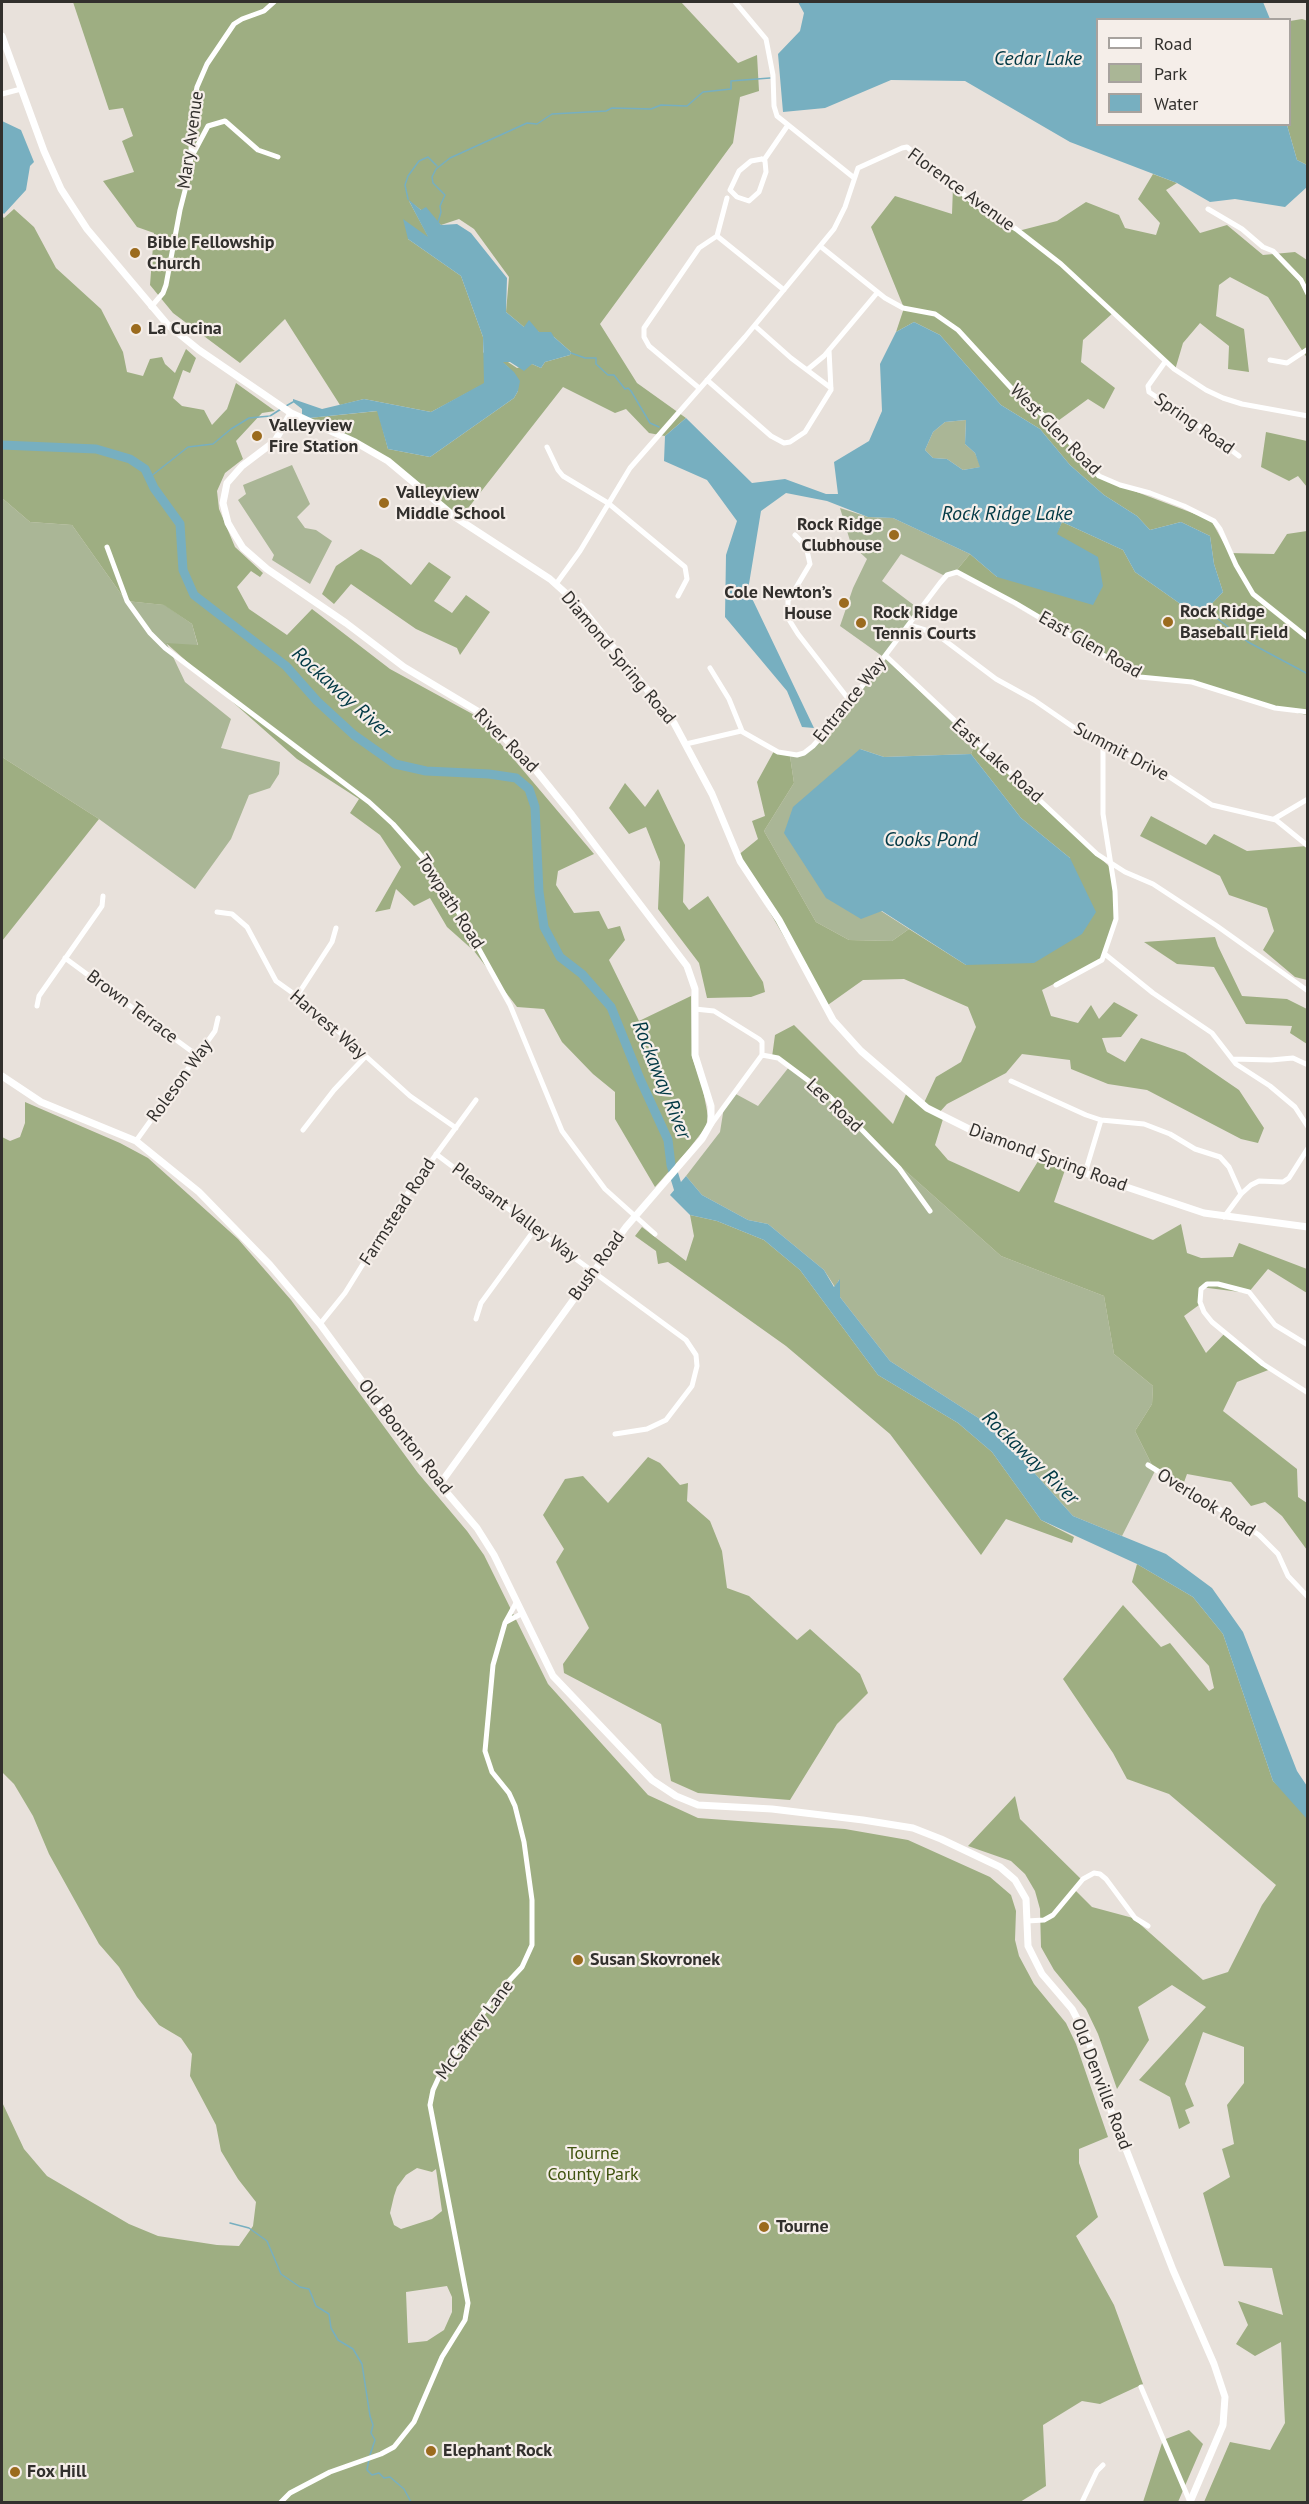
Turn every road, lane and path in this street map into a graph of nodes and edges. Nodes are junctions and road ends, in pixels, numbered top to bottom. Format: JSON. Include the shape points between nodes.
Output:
{"nodes":[{"id":1,"x":274,"y":2,"type":"edge"},
{"id":2,"x":735,"y":2,"type":"edge"},
{"id":3,"x":2,"y":36,"type":"edge"},
{"id":4,"x":21,"y":88,"type":"junction"},
{"id":5,"x":2,"y":94,"type":"edge"},
{"id":6,"x":788,"y":125,"type":"junction"},
{"id":7,"x":192,"y":156,"type":"junction"},
{"id":8,"x":278,"y":157,"type":"dead end"},
{"id":9,"x":764,"y":160,"type":"junction"},
{"id":10,"x":853,"y":177,"type":"junction"},
{"id":11,"x":726,"y":198,"type":"dead end"},
{"id":12,"x":1208,"y":209,"type":"dead end"},
{"id":13,"x":717,"y":236,"type":"junction"},
{"id":14,"x":820,"y":246,"type":"junction"},
{"id":15,"x":784,"y":290,"type":"junction"},
{"id":16,"x":877,"y":293,"type":"junction"},
{"id":17,"x":1308,"y":294,"type":"edge"},
{"id":18,"x":152,"y":307,"type":"junction"},
{"id":19,"x":754,"y":326,"type":"junction"},
{"id":20,"x":1308,"y":349,"type":"edge"},
{"id":21,"x":829,"y":350,"type":"junction"},
{"id":22,"x":1270,"y":360,"type":"dead end"},
{"id":23,"x":1165,"y":362,"type":"junction"},
{"id":24,"x":807,"y":370,"type":"junction"},
{"id":25,"x":707,"y":380,"type":"junction"},
{"id":26,"x":699,"y":388,"type":"junction"},
{"id":27,"x":831,"y":388,"type":"junction"},
{"id":28,"x":288,"y":412,"type":"junction"},
{"id":29,"x":1308,"y":416,"type":"edge"},
{"id":30,"x":547,"y":447,"type":"dead end"},
{"id":31,"x":1239,"y":456,"type":"dead end"},
{"id":32,"x":608,"y":503,"type":"junction"},
{"id":33,"x":795,"y":535,"type":"dead end"},
{"id":34,"x":107,"y":547,"type":"dead end"},
{"id":35,"x":950,"y":574,"type":"joint"},
{"id":36,"x":556,"y":584,"type":"junction"},
{"id":37,"x":678,"y":596,"type":"dead end"},
{"id":38,"x":909,"y":625,"type":"junction"},
{"id":39,"x":1308,"y":638,"type":"edge"},
{"id":40,"x":886,"y":656,"type":"junction"},
{"id":41,"x":710,"y":668,"type":"dead end"},
{"id":42,"x":850,"y":701,"type":"junction"},
{"id":43,"x":1308,"y":712,"type":"edge"},
{"id":44,"x":742,"y":731,"type":"junction"},
{"id":45,"x":686,"y":744,"type":"junction"},
{"id":46,"x":1103,"y":744,"type":"junction"},
{"id":47,"x":1308,"y":799,"type":"edge"},
{"id":48,"x":1274,"y":819,"type":"junction"},
{"id":49,"x":1308,"y":846,"type":"edge"},
{"id":50,"x":1111,"y":864,"type":"junction"},
{"id":51,"x":103,"y":896,"type":"dead end"},
{"id":52,"x":217,"y":912,"type":"dead end"},
{"id":53,"x":336,"y":928,"type":"dead end"},
{"id":54,"x":1106,"y":955,"type":"junction"},
{"id":55,"x":65,"y":958,"type":"junction"},
{"id":56,"x":1056,"y":985,"type":"dead end"},
{"id":57,"x":1308,"y":991,"type":"edge"},
{"id":58,"x":297,"y":996,"type":"junction"},
{"id":59,"x":37,"y":1006,"type":"dead end"},
{"id":60,"x":695,"y":1009,"type":"junction"},
{"id":61,"x":218,"y":1018,"type":"dead end"},
{"id":62,"x":762,"y":1055,"type":"junction"},
{"id":63,"x":198,"y":1056,"type":"junction"},
{"id":64,"x":365,"y":1057,"type":"junction"},
{"id":65,"x":1233,"y":1059,"type":"junction"},
{"id":66,"x":1308,"y":1065,"type":"edge"},
{"id":67,"x":2,"y":1076,"type":"edge"},
{"id":68,"x":1011,"y":1081,"type":"dead end"},
{"id":69,"x":476,"y":1100,"type":"dead end"},
{"id":70,"x":1101,"y":1120,"type":"junction"},
{"id":71,"x":1308,"y":1127,"type":"edge"},
{"id":72,"x":456,"y":1128,"type":"junction"},
{"id":73,"x":303,"y":1130,"type":"dead end"},
{"id":74,"x":708,"y":1130,"type":"junction"},
{"id":75,"x":136,"y":1141,"type":"junction"},
{"id":76,"x":1307,"y":1149,"type":"edge"},
{"id":77,"x":436,"y":1154,"type":"junction"},
{"id":78,"x":1085,"y":1173,"type":"junction"},
{"id":79,"x":1241,"y":1194,"type":"junction"},
{"id":80,"x":930,"y":1211,"type":"dead end"},
{"id":81,"x":635,"y":1216,"type":"junction"},
{"id":82,"x":1224,"y":1217,"type":"junction"},
{"id":83,"x":1308,"y":1227,"type":"edge"},
{"id":84,"x":535,"y":1229,"type":"junction"},
{"id":85,"x":656,"y":1234,"type":"dead end"},
{"id":86,"x":593,"y":1271,"type":"junction"},
{"id":87,"x":477,"y":1319,"type":"dead end"},
{"id":88,"x":320,"y":1324,"type":"junction"},
{"id":89,"x":1308,"y":1345,"type":"edge"},
{"id":90,"x":1308,"y":1393,"type":"edge"},
{"id":91,"x":615,"y":1434,"type":"dead end"},
{"id":92,"x":1148,"y":1465,"type":"dead end"},
{"id":93,"x":440,"y":1484,"type":"junction"},
{"id":94,"x":1308,"y":1597,"type":"edge"},
{"id":95,"x":516,"y":1603,"type":"junction"},
{"id":96,"x":521,"y":1614,"type":"junction"},
{"id":97,"x":505,"y":1623,"type":"junction"},
{"id":98,"x":770,"y":1809,"type":"joint"},
{"id":99,"x":1027,"y":1921,"type":"junction"},
{"id":100,"x":1148,"y":1926,"type":"dead end"},
{"id":101,"x":1141,"y":2386,"type":"dead end"},
{"id":102,"x":1103,"y":2465,"type":"dead end"},
{"id":103,"x":281,"y":2502,"type":"edge"},
{"id":104,"x":1082,"y":2502,"type":"edge"},
{"id":105,"x":1190,"y":2502,"type":"edge"}],
"edges":[{"from":1,"to":7,"type":"street","name":"Mary Avenue","via":[[264,11],[234,24],[207,64],[193,106]]},
{"from":2,"to":6,"type":"street","via":[[766,39],[775,111]]},
{"from":3,"to":4,"type":"street","name":"Diamond Spring Road"},
{"from":4,"to":5,"type":"street"},
{"from":4,"to":18,"type":"street","name":"Diamond Spring Road","via":[[48,161],[70,203]]},
{"from":6,"to":9,"type":"street"},
{"from":6,"to":10,"type":"street"},
{"from":7,"to":8,"type":"street","via":[[206,129],[225,121],[258,150]]},
{"from":7,"to":18,"type":"street","name":"Mary Avenue","via":[[166,285]]},
{"from":9,"to":9,"type":"street","via":[[764,182],[753,198],[743,200],[732,193],[731,185],[739,171],[752,161]]},
{"from":10,"to":14,"type":"street","via":[[840,218]]},
{"from":10,"to":23,"type":"street","name":"Florence Avenue","via":[[865,164],[907,147],[975,204],[1061,264]]},
{"from":11,"to":13,"type":"street"},
{"from":12,"to":17,"type":"street","via":[[1273,251],[1301,280]]},
{"from":13,"to":15,"type":"street"},
{"from":13,"to":26,"type":"street","via":[[699,248],[644,328],[649,346]]},
{"from":14,"to":15,"type":"street"},
{"from":14,"to":16,"type":"street","name":"West Glen Road"},
{"from":15,"to":19,"type":"street"},
{"from":16,"to":21,"type":"street"},
{"from":16,"to":39,"type":"street","name":"West Glen Road","via":[[903,308],[934,314],[958,330],[1014,391],[1054,425],[1099,476],[1184,506],[1214,521],[1253,594]]},
{"from":18,"to":28,"type":"street","name":"Diamond Spring Road","via":[[187,341]]},
{"from":19,"to":24,"type":"street"},
{"from":19,"to":25,"type":"street"},
{"from":20,"to":22,"type":"street","via":[[1287,363]]},
{"from":21,"to":24,"type":"street"},
{"from":21,"to":27,"type":"street"},
{"from":23,"to":29,"type":"street","name":"Florence Avenue","via":[[1223,398]]},
{"from":23,"to":31,"type":"street","name":"Spring Road","via":[[1148,386],[1149,392]]},
{"from":24,"to":27,"type":"street"},
{"from":25,"to":26,"type":"street"},
{"from":25,"to":27,"type":"street","via":[[761,429],[784,443],[805,432]]},
{"from":26,"to":32,"type":"street","via":[[641,454]]},
{"from":28,"to":36,"type":"street","name":"Diamond Spring Road","via":[[383,457],[470,528]]},
{"from":28,"to":60,"type":"street","name":"River Road","via":[[274,441],[227,483],[223,496],[225,512],[243,548],[404,667],[474,708],[498,730],[572,815],[682,957],[695,989]]},
{"from":30,"to":32,"type":"street","via":[[563,476]]},
{"from":32,"to":36,"type":"street"},
{"from":32,"to":37,"type":"street","via":[[685,567],[687,579]]},
{"from":33,"to":42,"type":"street","via":[[806,546],[810,564],[788,602],[788,618]]},
{"from":34,"to":81,"type":"street","name":"Towpath Road","via":[[128,601],[165,648],[369,802],[429,865],[510,1005],[562,1131],[594,1177]]},
{"from":35,"to":38,"type":"street","name":"Entrance Way"},
{"from":35,"to":43,"type":"street","name":"East Glen Road","via":[[966,576],[1140,677],[1192,682],[1275,708]]},
{"from":36,"to":45,"type":"street","name":"Diamond Spring Road","via":[[580,606],[643,682]]},
{"from":38,"to":40,"type":"street","name":"Entrance Way"},
{"from":38,"to":46,"type":"street","name":"Summit Drive","via":[[935,633],[996,679]]},
{"from":40,"to":42,"type":"street","name":"Entrance Way"},
{"from":40,"to":50,"type":"street","name":"East Lake Road"},
{"from":41,"to":44,"type":"street"},
{"from":42,"to":44,"type":"street","name":"Entrance Way","via":[[813,746],[797,755],[778,752]]},
{"from":44,"to":45,"type":"street"},
{"from":45,"to":78,"type":"street","name":"Diamond Spring Road","via":[[737,855],[843,1033],[927,1108],[1001,1145]]},
{"from":46,"to":48,"type":"street","name":"Summit Drive","via":[[1145,761],[1212,805]]},
{"from":46,"to":50,"type":"street","via":[[1103,813]]},
{"from":47,"to":48,"type":"street"},
{"from":48,"to":49,"type":"street","name":"Summit Drive"},
{"from":50,"to":54,"type":"street","via":[[1116,919]]},
{"from":50,"to":57,"type":"street","name":"East Lake Road","via":[[1153,884]]},
{"from":51,"to":55,"type":"street","via":[[102,906]]},
{"from":52,"to":58,"type":"street","name":"Harvest Way","via":[[232,914],[247,927],[276,981]]},
{"from":53,"to":58,"type":"street","via":[[332,942]]},
{"from":54,"to":56,"type":"street","via":[[1097,964]]},
{"from":54,"to":65,"type":"street","via":[[1210,1032]]},
{"from":55,"to":59,"type":"street","via":[[39,996]]},
{"from":55,"to":63,"type":"street","name":"Brown Terrace"},
{"from":58,"to":64,"type":"street","name":"Harvest Way"},
{"from":60,"to":62,"type":"street","via":[[714,1011],[759,1039]]},
{"from":60,"to":74,"type":"street","name":"River Road","via":[[695,1055],[712,1118]]},
{"from":61,"to":63,"type":"street","name":"Roleson Way","via":[[215,1031]]},
{"from":62,"to":74,"type":"street","name":"Bush Road"},
{"from":62,"to":80,"type":"street","name":"Lee Road","via":[[778,1058],[829,1096],[899,1168]]},
{"from":63,"to":75,"type":"street","name":"Roleson Way"},
{"from":64,"to":72,"type":"street","name":"Harvest Way","via":[[410,1096]]},
{"from":64,"to":73,"type":"street"},
{"from":65,"to":66,"type":"street","via":[[1293,1058]]},
{"from":65,"to":71,"type":"street","via":[[1295,1107]]},
{"from":67,"to":75,"type":"street","name":"Old Boonton Road","via":[[41,1102]]},
{"from":68,"to":70,"type":"street"},
{"from":69,"to":72,"type":"street","name":"Farmstead Road"},
{"from":70,"to":78,"type":"street"},
{"from":70,"to":79,"type":"street","via":[[1144,1124],[1195,1149],[1220,1156]]},
{"from":72,"to":77,"type":"street","name":"Farmstead Road"},
{"from":74,"to":81,"type":"street","name":"Bush Road"},
{"from":75,"to":88,"type":"street","name":"Old Boonton Road","via":[[216,1209]]},
{"from":76,"to":79,"type":"street","via":[[1289,1178],[1283,1182],[1259,1181]]},
{"from":77,"to":84,"type":"street","name":"Pleasant Valley Way"},
{"from":77,"to":88,"type":"street","name":"Farmstead Road","via":[[345,1293]]},
{"from":78,"to":82,"type":"street","name":"Diamond Spring Road"},
{"from":79,"to":82,"type":"street"},
{"from":81,"to":85,"type":"street","name":"Towpath Road"},
{"from":81,"to":86,"type":"street","name":"Bush Road"},
{"from":82,"to":83,"type":"street","name":"Diamond Spring Road"},
{"from":84,"to":86,"type":"street","name":"Pleasant Valley Way"},
{"from":84,"to":87,"type":"street","via":[[481,1303]]},
{"from":86,"to":91,"type":"street","name":"Pleasant Valley Way","via":[[686,1340],[696,1355],[692,1386],[666,1420],[647,1429]]},
{"from":86,"to":93,"type":"street","name":"Bush Road"},
{"from":88,"to":93,"type":"street","name":"Old Boonton Road"},
{"from":89,"to":90,"type":"street","via":[[1275,1325],[1249,1292],[1218,1284],[1207,1284],[1201,1289],[1204,1312],[1212,1322],[1263,1364]]},
{"from":92,"to":94,"type":"street","name":"Overlook Road","via":[[1259,1535],[1278,1554],[1288,1576]]},
{"from":93,"to":95,"type":"street","name":"Old Boonton Road","via":[[485,1539]]},
{"from":95,"to":96,"type":"street","name":"Old Boonton Road"},
{"from":95,"to":97,"type":"street","name":"McCaffrey Lane"},
{"from":96,"to":97,"type":"street"},
{"from":96,"to":98,"type":"street","name":"Old Boonton Road","via":[[554,1676],[652,1780],[698,1805]]},
{"from":97,"to":103,"type":"street","name":"McCaffrey Lane","via":[[494,1665],[485,1751],[492,1772],[515,1806],[524,1842],[532,1900],[532,1945],[522,1967],[494,1997],[439,2077],[430,2110],[463,2273],[467,2313],[410,2428],[389,2451],[330,2472]]},
{"from":98,"to":99,"type":"street","name":"Old Denville Road","via":[[894,1824],[940,1839],[1000,1867],[1015,1880],[1026,1899]]},
{"from":99,"to":100,"type":"street","via":[[1053,1915],[1083,1879],[1094,1873],[1106,1879],[1135,1918]]},
{"from":99,"to":105,"type":"street","name":"Old Denville Road","via":[[1029,1946],[1042,1974],[1072,2009],[1088,2039],[1119,2130],[1221,2383],[1226,2404],[1223,2426]]},
{"from":101,"to":105,"type":"street"},
{"from":102,"to":104,"type":"street"}]}
